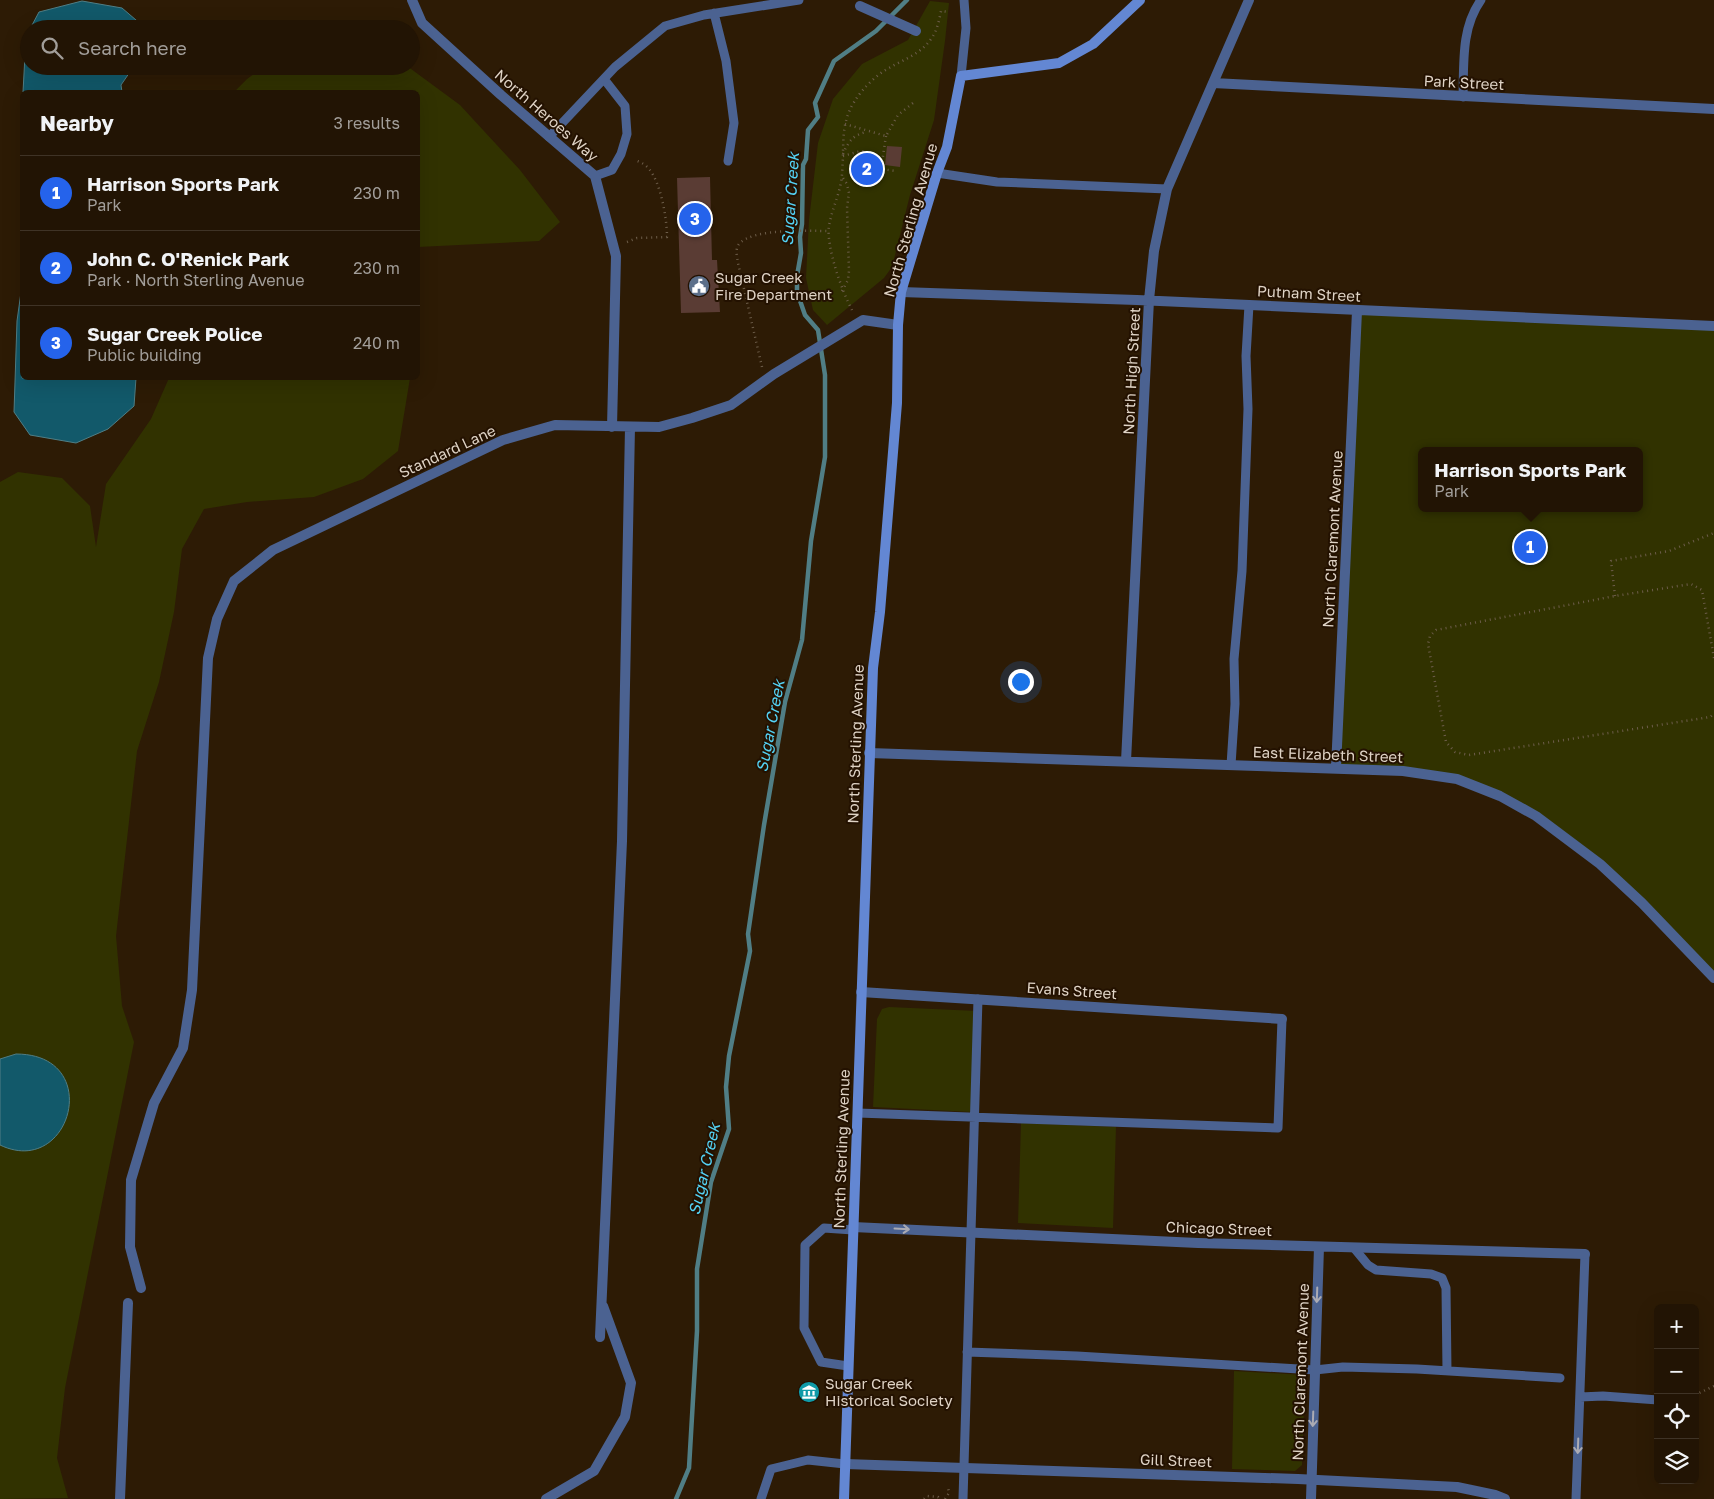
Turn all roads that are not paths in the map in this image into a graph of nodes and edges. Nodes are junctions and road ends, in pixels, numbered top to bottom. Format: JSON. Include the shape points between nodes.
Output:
{"nodes":[{"id":1,"x":412,"y":0,"type":"edge"},
{"id":2,"x":799,"y":0,"type":"edge"},
{"id":3,"x":964,"y":0,"type":"edge"},
{"id":4,"x":1140,"y":0,"type":"edge"},
{"id":5,"x":1249,"y":0,"type":"edge"},
{"id":6,"x":1481,"y":0,"type":"edge"},
{"id":7,"x":862,"y":7,"type":"dead end"},
{"id":8,"x":714,"y":13,"type":"junction"},
{"id":9,"x":916,"y":31,"type":"dead end"},
{"id":10,"x":961,"y":76,"type":"junction"},
{"id":11,"x":604,"y":79,"type":"junction"},
{"id":12,"x":1213,"y":83,"type":"junction"},
{"id":13,"x":1463,"y":97,"type":"junction"},
{"id":14,"x":1714,"y":109,"type":"edge"},
{"id":15,"x":549,"y":137,"type":"junction"},
{"id":16,"x":728,"y":161,"type":"dead end"},
{"id":17,"x":937,"y":173,"type":"junction"},
{"id":18,"x":595,"y":176,"type":"junction"},
{"id":19,"x":1167,"y":189,"type":"junction"},
{"id":20,"x":902,"y":292,"type":"junction"},
{"id":21,"x":1149,"y":300,"type":"junction"},
{"id":22,"x":1249,"y":306,"type":"junction"},
{"id":23,"x":1357,"y":311,"type":"junction"},
{"id":24,"x":898,"y":325,"type":"junction"},
{"id":25,"x":1714,"y":326,"type":"edge"},
{"id":26,"x":612,"y":427,"type":"junction"},
{"id":27,"x":630,"y":427,"type":"junction"},
{"id":28,"x":869,"y":753,"type":"junction"},
{"id":29,"x":1126,"y":762,"type":"junction"},
{"id":30,"x":1231,"y":765,"type":"junction"},
{"id":31,"x":1336,"y":768,"type":"junction"},
{"id":32,"x":1714,"y":978,"type":"edge"},
{"id":33,"x":861,"y":992,"type":"junction"},
{"id":34,"x":978,"y":999,"type":"junction"},
{"id":35,"x":1282,"y":1018,"type":"joint"},
{"id":36,"x":858,"y":1113,"type":"junction"},
{"id":37,"x":974,"y":1117,"type":"junction"},
{"id":38,"x":853,"y":1228,"type":"junction"},
{"id":39,"x":971,"y":1232,"type":"junction"},
{"id":40,"x":1319,"y":1246,"type":"junction"},
{"id":41,"x":1354,"y":1248,"type":"junction"},
{"id":42,"x":1585,"y":1254,"type":"joint"},
{"id":43,"x":141,"y":1288,"type":"dead end"},
{"id":44,"x":602,"y":1302,"type":"junction"},
{"id":45,"x":128,"y":1303,"type":"dead end"},
{"id":46,"x":600,"y":1337,"type":"dead end"},
{"id":47,"x":967,"y":1352,"type":"junction"},
{"id":48,"x":848,"y":1366,"type":"junction"},
{"id":49,"x":1315,"y":1370,"type":"junction"},
{"id":50,"x":1448,"y":1371,"type":"junction"},
{"id":51,"x":1560,"y":1378,"type":"dead end"},
{"id":52,"x":1580,"y":1397,"type":"junction"},
{"id":53,"x":1654,"y":1400,"type":"edge"},
{"id":54,"x":845,"y":1464,"type":"junction"},
{"id":55,"x":964,"y":1468,"type":"junction"},
{"id":56,"x":1312,"y":1480,"type":"junction"},
{"id":57,"x":120,"y":1499,"type":"edge"},
{"id":58,"x":546,"y":1499,"type":"edge"},
{"id":59,"x":760,"y":1499,"type":"edge"},
{"id":60,"x":844,"y":1499,"type":"edge"},
{"id":61,"x":963,"y":1499,"type":"edge"},
{"id":62,"x":1311,"y":1499,"type":"edge"},
{"id":63,"x":1505,"y":1499,"type":"edge"},
{"id":64,"x":1576,"y":1499,"type":"edge"}],
"edges":[{"from":1,"to":15,"type":"street","name":"North Heroes Way","via":[[422,23]]},
{"from":2,"to":8,"type":"lane"},
{"from":3,"to":10,"type":"lane","name":"North Sterling Avenue","via":[[966,28]]},
{"from":4,"to":10,"type":"main road","via":[[1093,44],[1060,63]]},
{"from":5,"to":12,"type":"street","name":"North High Street"},
{"from":6,"to":13,"type":"lane","via":[[1468,25]]},
{"from":7,"to":9,"type":"street"},
{"from":8,"to":11,"type":"lane","via":[[665,26]]},
{"from":8,"to":16,"type":"lane","via":[[726,61],[734,123]]},
{"from":10,"to":17,"type":"main road","name":"North Sterling Avenue","via":[[947,147]]},
{"from":11,"to":15,"type":"lane"},
{"from":11,"to":18,"type":"lane","via":[[625,106],[627,134],[612,170]]},
{"from":12,"to":13,"type":"street","name":"Park Street"},
{"from":12,"to":19,"type":"street","name":"North High Street"},
{"from":13,"to":14,"type":"street","name":"Park Street"},
{"from":15,"to":18,"type":"street","name":"North Heroes Way"},
{"from":17,"to":19,"type":"lane","via":[[997,182]]},
{"from":17,"to":20,"type":"main road","name":"North Sterling Avenue"},
{"from":18,"to":26,"type":"street","name":"North Heroes Way","via":[[616,256]]},
{"from":19,"to":21,"type":"street","name":"North High Street","via":[[1154,251]]},
{"from":20,"to":21,"type":"street","name":"Putnam Street"},
{"from":20,"to":24,"type":"main road","name":"North Sterling Avenue"},
{"from":21,"to":22,"type":"street","name":"Putnam Street"},
{"from":21,"to":29,"type":"street","name":"North High Street"},
{"from":22,"to":23,"type":"street","name":"Putnam Street"},
{"from":22,"to":30,"type":"lane","via":[[1242,571],[1234,659],[1236,704]]},
{"from":23,"to":25,"type":"street","name":"Putnam Street"},
{"from":23,"to":31,"type":"street","name":"North Claremont Avenue"},
{"from":24,"to":27,"type":"street","name":"Standard Lane","via":[[863,320],[774,374],[731,406],[659,427]]},
{"from":24,"to":28,"type":"main road","name":"North Sterling Avenue","via":[[898,403],[873,668]]},
{"from":26,"to":27,"type":"street","name":"Standard Lane"},
{"from":26,"to":43,"type":"street","name":"Standard Lane","via":[[555,425],[503,440],[273,550],[234,581],[216,619],[208,658],[192,990],[183,1048],[154,1103],[131,1180],[130,1247]]},
{"from":27,"to":44,"type":"street","via":[[622,841]]},
{"from":28,"to":29,"type":"street","name":"East Elizabeth Street"},
{"from":28,"to":33,"type":"main road","name":"North Sterling Avenue"},
{"from":29,"to":30,"type":"street","name":"East Elizabeth Street"},
{"from":30,"to":31,"type":"street","name":"East Elizabeth Street"},
{"from":31,"to":32,"type":"street","name":"East Elizabeth Street","via":[[1403,771],[1457,779],[1500,796],[1536,816],[1600,864]]},
{"from":33,"to":34,"type":"street","name":"Evans Street"},
{"from":33,"to":36,"type":"main road","name":"North Sterling Avenue"},
{"from":34,"to":35,"type":"street","name":"Evans Street"},
{"from":34,"to":37,"type":"lane"},
{"from":35,"to":37,"type":"lane","via":[[1278,1128]]},
{"from":36,"to":37,"type":"lane"},
{"from":36,"to":38,"type":"main road","name":"North Sterling Avenue"},
{"from":37,"to":39,"type":"lane"},
{"from":38,"to":39,"type":"street","name":"Chicago Street","one_way":true},
{"from":38,"to":48,"type":"main road","name":"North Sterling Avenue"},
{"from":38,"to":48,"type":"lane","via":[[824,1228],[805,1245],[804,1328],[821,1362]]},
{"from":39,"to":40,"type":"street","name":"Chicago Street"},
{"from":39,"to":47,"type":"lane"},
{"from":40,"to":41,"type":"street","name":"Chicago Street"},
{"from":40,"to":49,"type":"street","name":"North Claremont Avenue","one_way":true},
{"from":41,"to":42,"type":"street","name":"Chicago Street"},
{"from":41,"to":50,"type":"lane","via":[[1376,1270],[1431,1274],[1442,1278],[1446,1288]]},
{"from":42,"to":52,"type":"lane"},
{"from":44,"to":46,"type":"street"},
{"from":44,"to":58,"type":"street","via":[[631,1383],[625,1417],[594,1471]]},
{"from":45,"to":57,"type":"street"},
{"from":47,"to":49,"type":"lane"},
{"from":47,"to":55,"type":"lane"},
{"from":48,"to":54,"type":"main road","name":"North Sterling Avenue"},
{"from":49,"to":50,"type":"lane","via":[[1343,1367]]},
{"from":49,"to":56,"type":"street","name":"North Claremont Avenue","one_way":true},
{"from":50,"to":51,"type":"lane"},
{"from":52,"to":53,"type":"lane"},
{"from":52,"to":64,"type":"lane","one_way":true},
{"from":54,"to":55,"type":"street","name":"Gill Street"},
{"from":54,"to":59,"type":"lane","via":[[808,1460],[771,1469]]},
{"from":54,"to":60,"type":"main road","name":"North Sterling Avenue"},
{"from":55,"to":56,"type":"street","name":"Gill Street"},
{"from":55,"to":61,"type":"lane"},
{"from":56,"to":62,"type":"street","name":"North Claremont Avenue"},
{"from":56,"to":63,"type":"street","name":"Gill Street","via":[[1456,1487]]}]}
